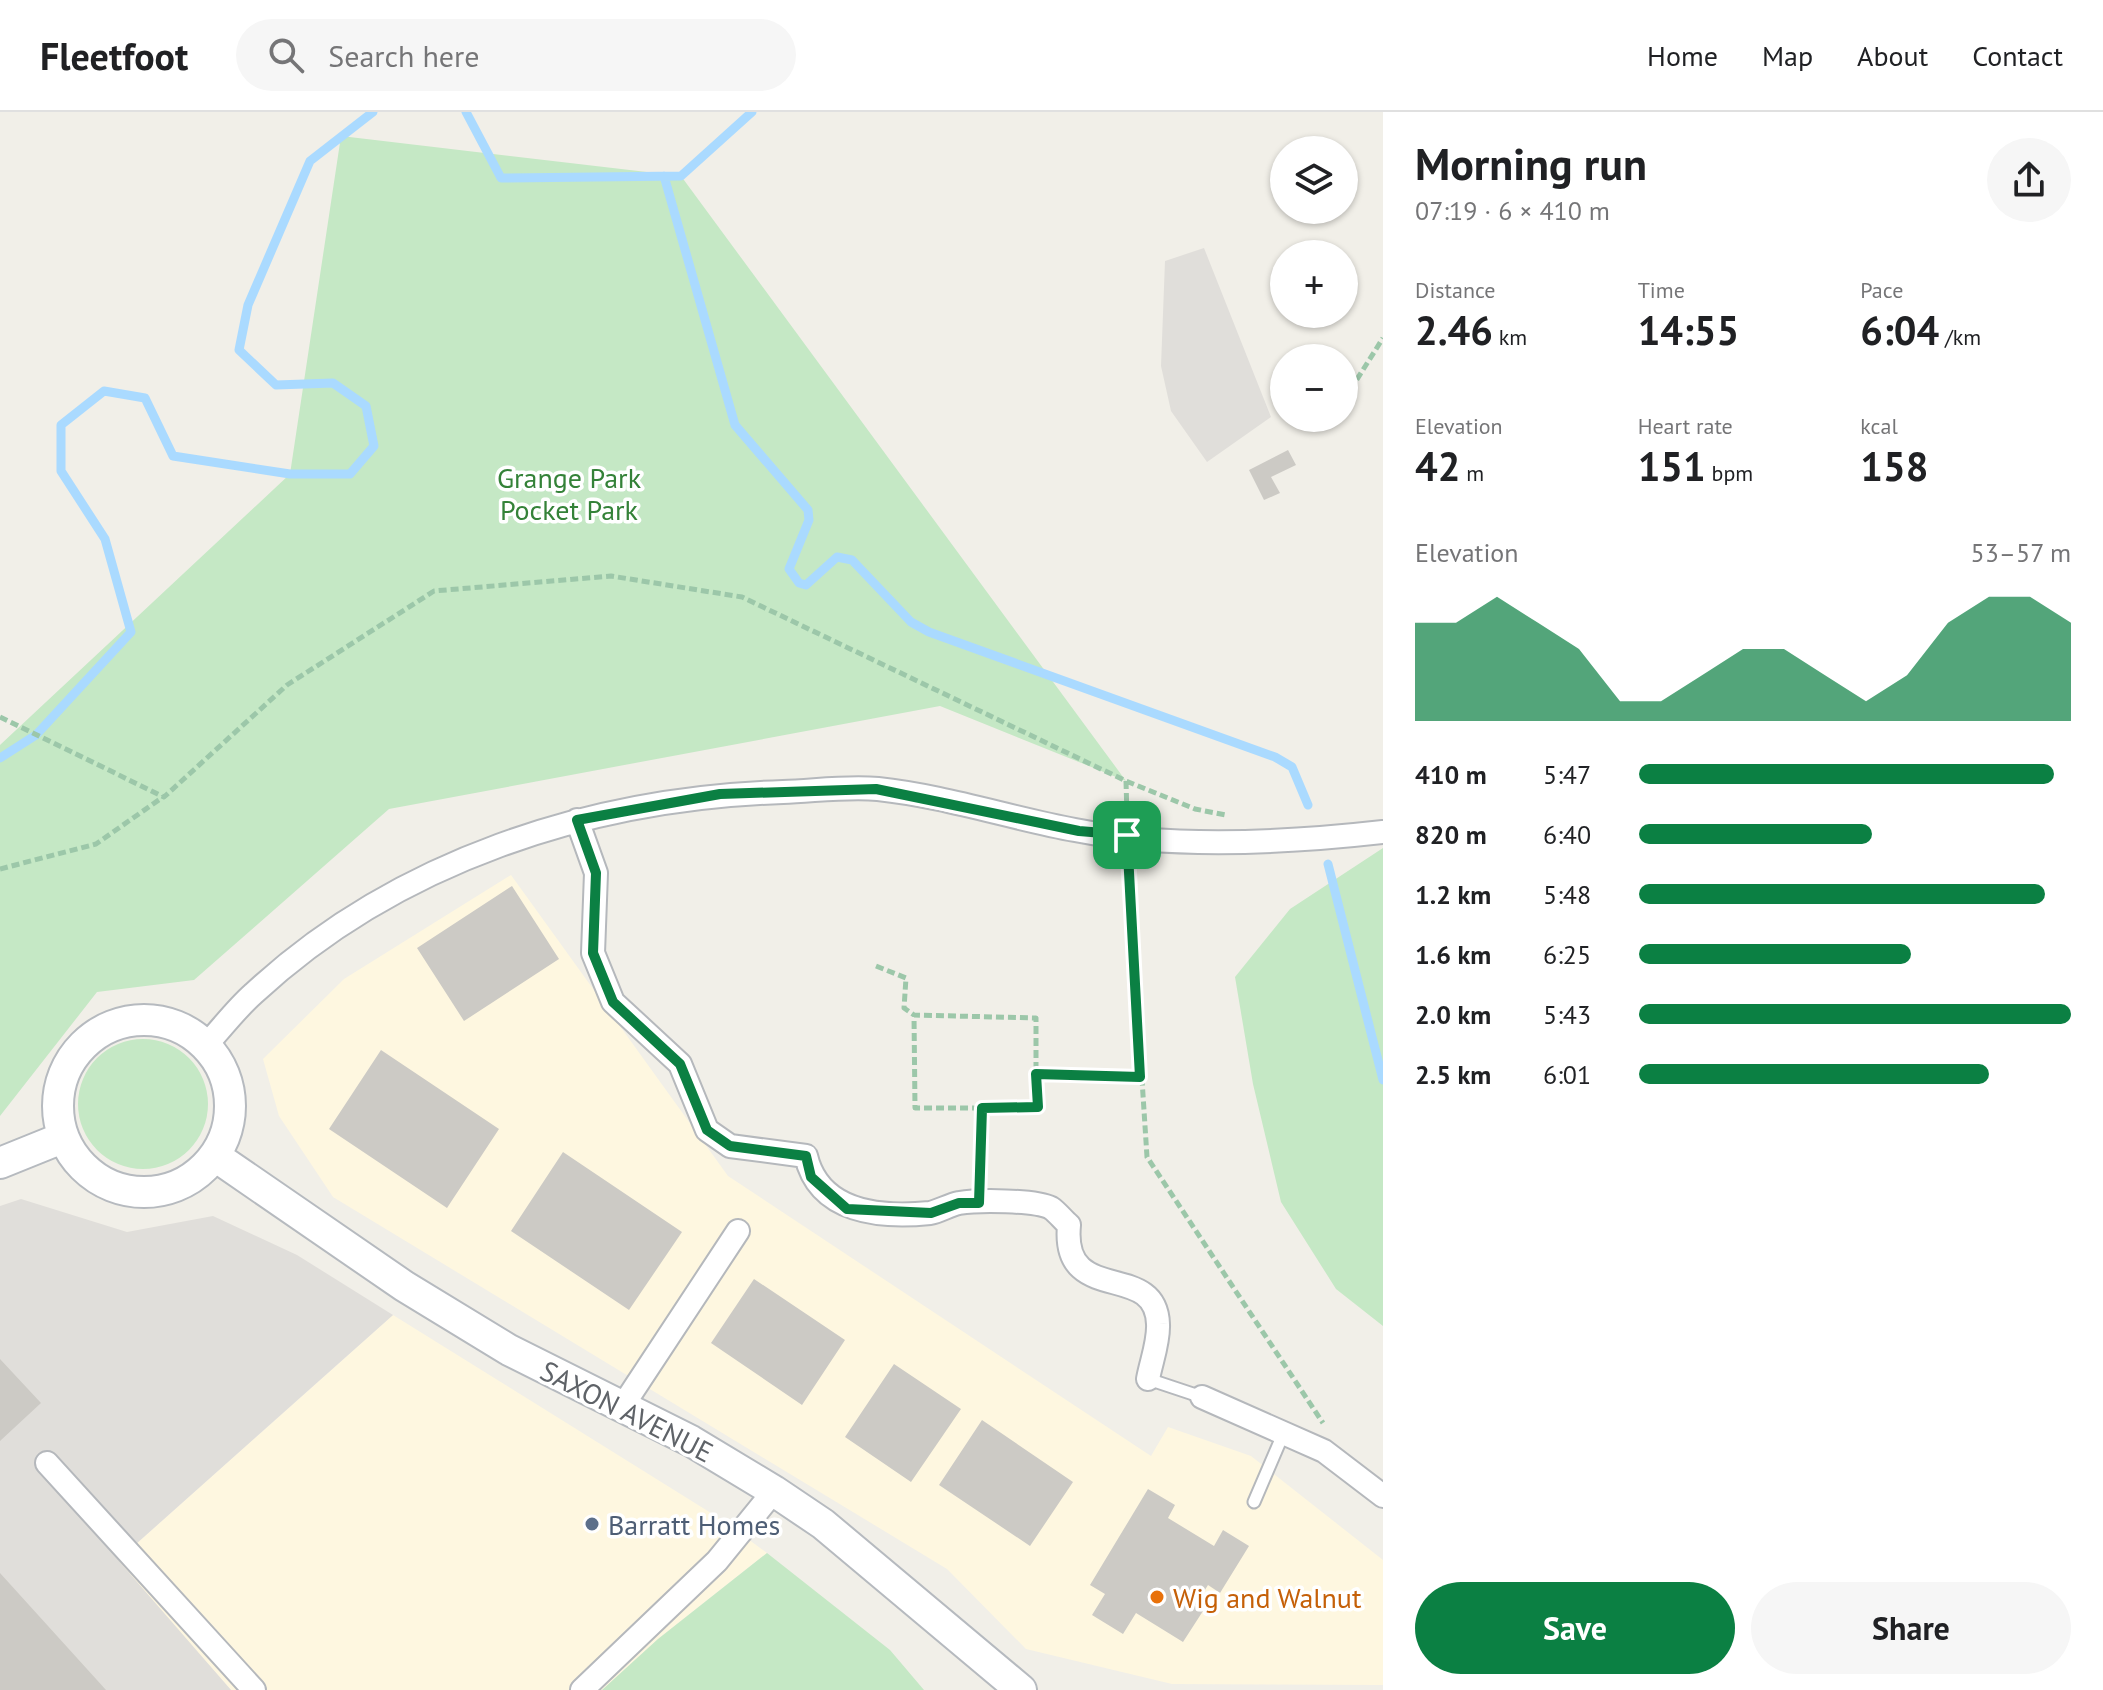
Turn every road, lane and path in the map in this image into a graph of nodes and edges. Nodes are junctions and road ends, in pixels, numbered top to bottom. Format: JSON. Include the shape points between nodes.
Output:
{"nodes":[{"id":1,"x":1383,"y":338,"type":"edge"},
{"id":2,"x":1358,"y":378,"type":"edge"},
{"id":3,"x":0,"y":717,"type":"edge"},
{"id":4,"x":1126,"y":781,"type":"junction"},
{"id":5,"x":164,"y":797,"type":"junction"},
{"id":6,"x":1232,"y":816,"type":"dead end"},
{"id":7,"x":577,"y":820,"type":"junction"},
{"id":8,"x":1383,"y":832,"type":"edge"},
{"id":9,"x":1127,"y":835,"type":"junction"},
{"id":10,"x":0,"y":869,"type":"edge"},
{"id":11,"x":876,"y":966,"type":"dead end"},
{"id":12,"x":914,"y":1015,"type":"junction"},
{"id":13,"x":206,"y":1045,"type":"junction"},
{"id":14,"x":1036,"y":1074,"type":"junction"},
{"id":15,"x":1140,"y":1077,"type":"junction"},
{"id":16,"x":982,"y":1108,"type":"junction"},
{"id":17,"x":62,"y":1138,"type":"junction"},
{"id":18,"x":215,"y":1156,"type":"junction"},
{"id":19,"x":0,"y":1163,"type":"edge"},
{"id":20,"x":979,"y":1203,"type":"junction"},
{"id":21,"x":738,"y":1231,"type":"dead end"},
{"id":22,"x":1148,"y":1379,"type":"joint"},
{"id":23,"x":1202,"y":1397,"type":"joint"},
{"id":24,"x":622,"y":1407,"type":"junction"},
{"id":25,"x":1325,"y":1426,"type":"dead end"},
{"id":26,"x":1284,"y":1432,"type":"junction"},
{"id":27,"x":47,"y":1463,"type":"dead end"},
{"id":28,"x":774,"y":1491,"type":"junction"},
{"id":29,"x":1383,"y":1496,"type":"edge"},
{"id":30,"x":1254,"y":1502,"type":"dead end"},
{"id":31,"x":254,"y":1690,"type":"edge"},
{"id":32,"x":582,"y":1690,"type":"edge"},
{"id":33,"x":1021,"y":1690,"type":"edge"}],
"edges":[{"from":1,"to":2,"type":"path"},
{"from":3,"to":5,"type":"path"},
{"from":4,"to":5,"type":"path","via":[[742,597],[611,576],[434,591],[287,685]]},
{"from":4,"to":6,"type":"path","via":[[1195,809]]},
{"from":4,"to":9,"type":"path"},
{"from":5,"to":10,"type":"path","via":[[96,844]]},
{"from":7,"to":9,"type":"street","via":[[720,794],[876,789],[1079,831]]},
{"from":7,"to":13,"type":"street","via":[[487,848],[335,928],[253,994]]},
{"from":7,"to":20,"type":"street","via":[[596,873],[593,953],[599,971],[613,1002],[680,1064],[707,1130],[730,1146],[806,1156],[811,1177],[847,1209],[931,1213],[959,1203]]},
{"from":8,"to":9,"type":"street","via":[[1302,842]]},
{"from":9,"to":15,"type":"path"},
{"from":11,"to":12,"type":"path","via":[[906,978],[904,1008]]},
{"from":12,"to":14,"type":"path","via":[[1036,1018]]},
{"from":12,"to":16,"type":"path","via":[[915,1108]]},
{"from":13,"to":17,"type":"street","via":[[187,1030],[159,1020],[129,1020],[87,1039],[68,1063],[57,1095]]},
{"from":13,"to":18,"type":"street","via":[[226,1078],[231,1109]]},
{"from":14,"to":15,"type":"path"},
{"from":14,"to":16,"type":"path","via":[[1038,1107]]},
{"from":15,"to":25,"type":"path","via":[[1147,1157]]},
{"from":16,"to":20,"type":"path"},
{"from":17,"to":18,"type":"street","via":[[85,1170],[119,1189],[161,1191],[189,1180]]},
{"from":17,"to":19,"type":"street"},
{"from":18,"to":24,"type":"street","name":"SAXON AVENUE","via":[[417,1294],[509,1350]]},
{"from":20,"to":22,"type":"street","via":[[1051,1208],[1069,1225],[1070,1258],[1081,1270],[1132,1287],[1147,1298],[1158,1322]]},
{"from":21,"to":24,"type":"street"},
{"from":22,"to":23,"type":"lane"},
{"from":23,"to":26,"type":"street"},
{"from":24,"to":28,"type":"street","name":"SAXON AVENUE"},
{"from":26,"to":29,"type":"street","via":[[1324,1451]]},
{"from":26,"to":30,"type":"lane"},
{"from":27,"to":31,"type":"street"},
{"from":28,"to":32,"type":"street","via":[[717,1561]]},
{"from":28,"to":33,"type":"street","name":"SAXON AVENUE","via":[[823,1524]]}]}
